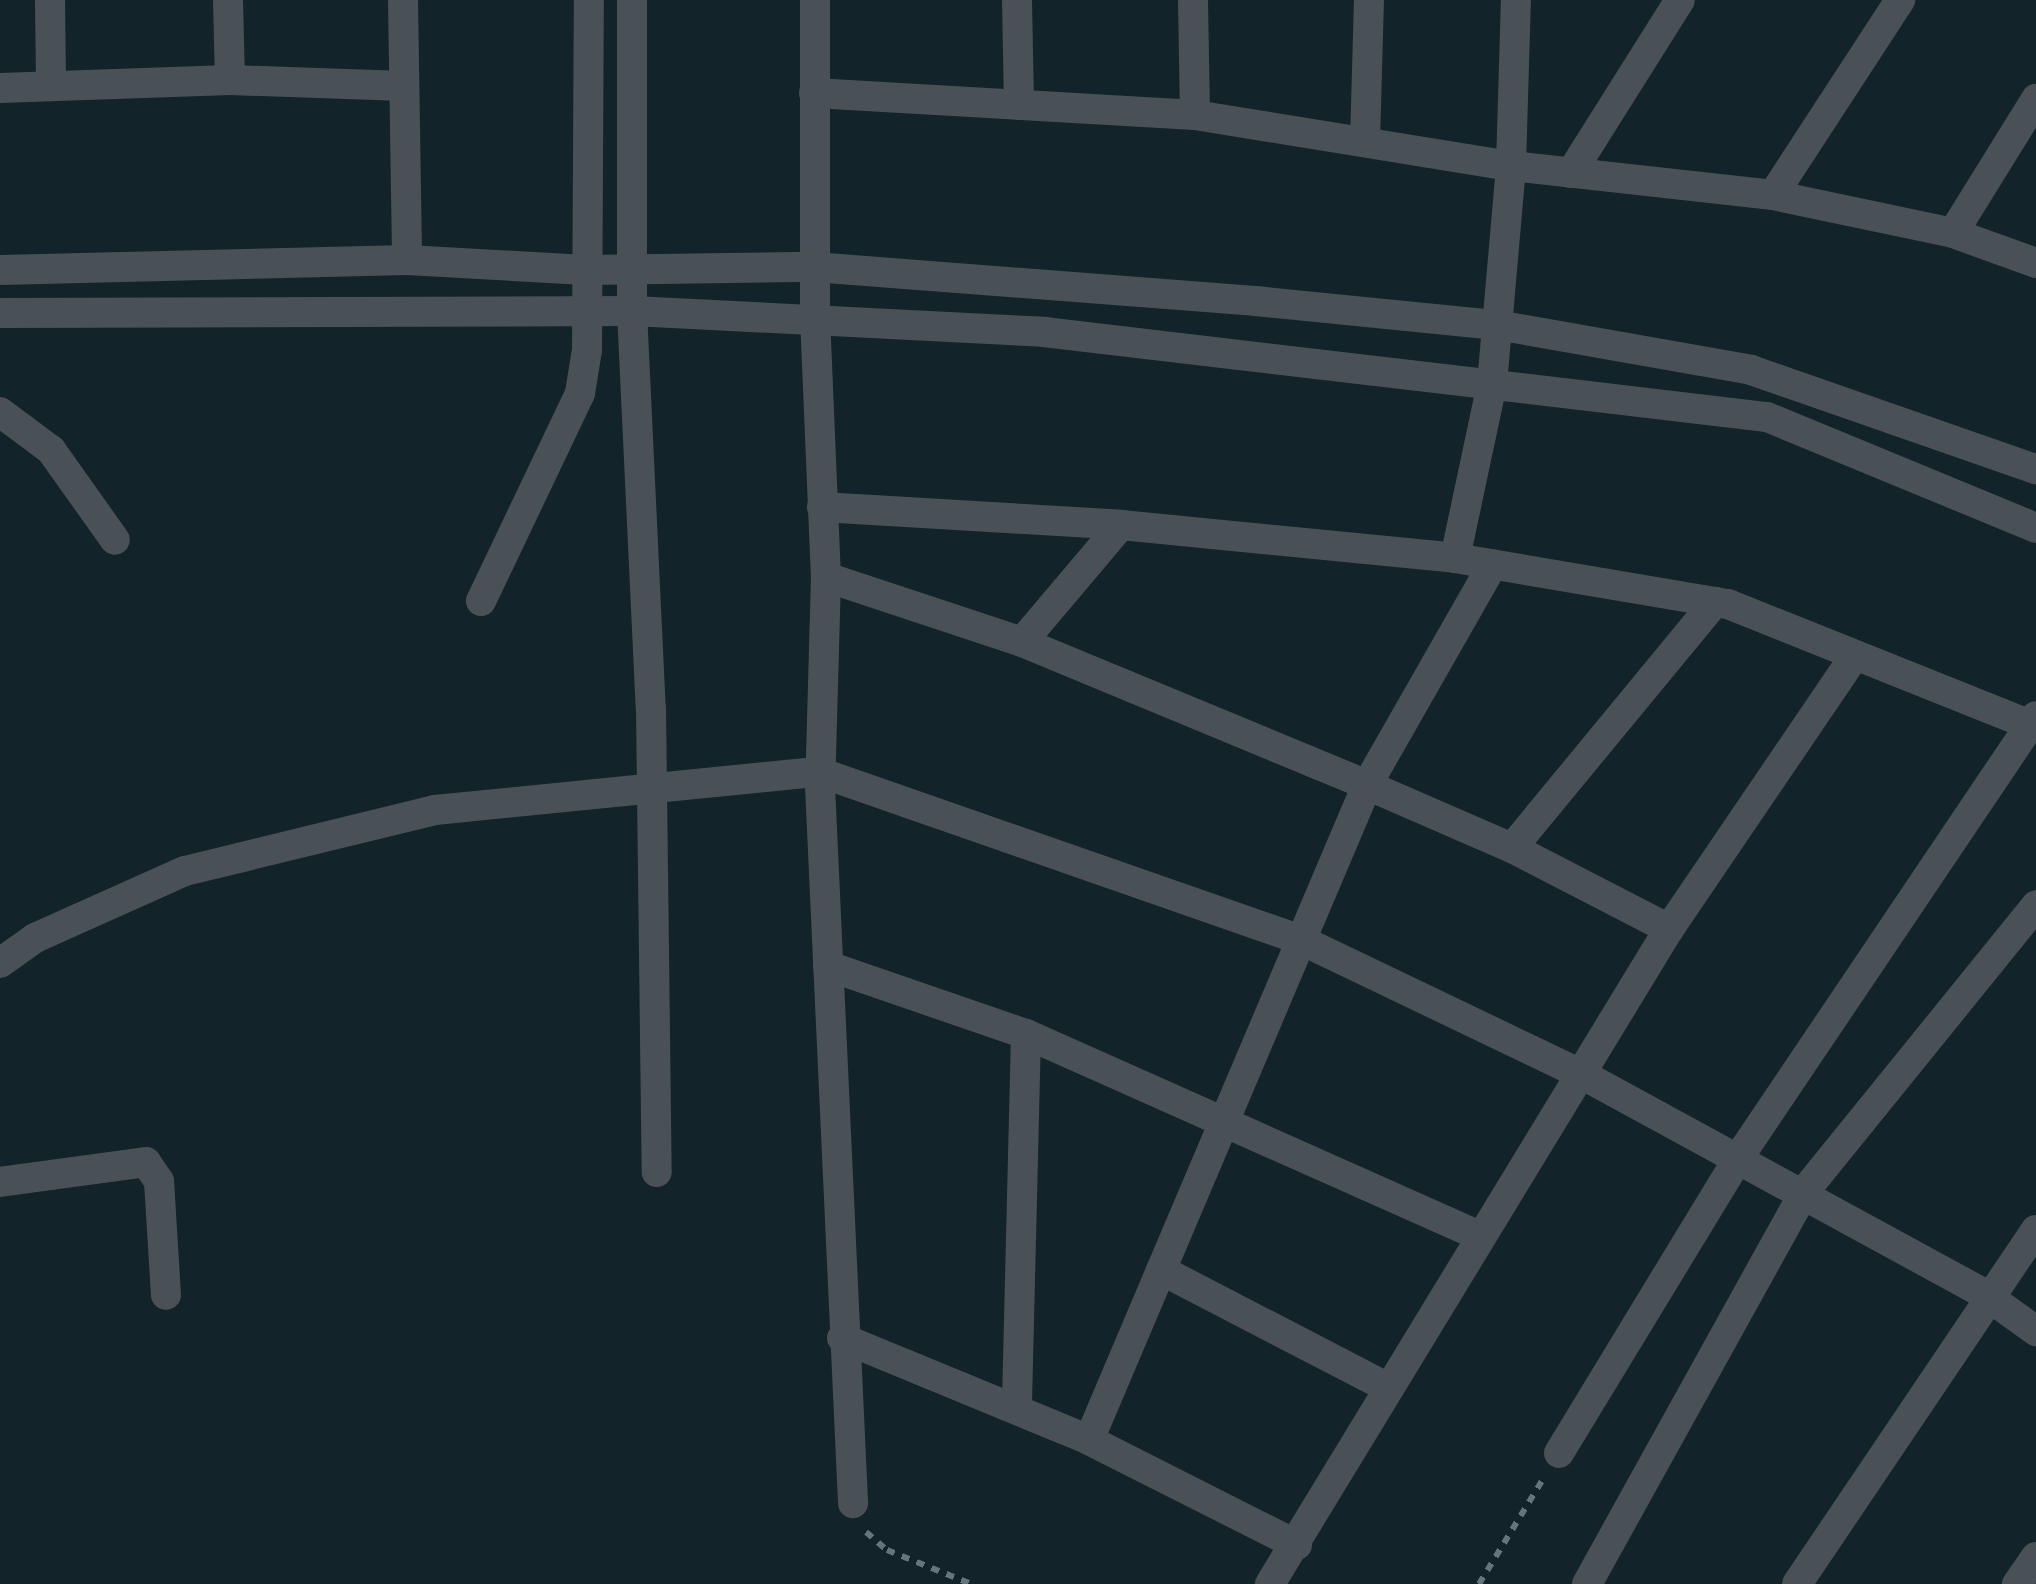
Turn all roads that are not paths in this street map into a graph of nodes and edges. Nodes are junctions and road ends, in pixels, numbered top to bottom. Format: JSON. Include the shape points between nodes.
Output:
{"nodes":[{"id":1,"x":50,"y":0,"type":"edge"},
{"id":2,"x":228,"y":0,"type":"edge"},
{"id":3,"x":403,"y":0,"type":"edge"},
{"id":4,"x":589,"y":0,"type":"edge"},
{"id":5,"x":632,"y":0,"type":"edge"},
{"id":6,"x":815,"y":0,"type":"edge"},
{"id":7,"x":1017,"y":0,"type":"edge"},
{"id":8,"x":1193,"y":0,"type":"edge"},
{"id":9,"x":1369,"y":0,"type":"edge"},
{"id":10,"x":1516,"y":0,"type":"edge"},
{"id":11,"x":1680,"y":0,"type":"edge"},
{"id":12,"x":1900,"y":0,"type":"edge"},
{"id":13,"x":230,"y":80,"type":"junction"},
{"id":14,"x":51,"y":86,"type":"junction"},
{"id":15,"x":404,"y":86,"type":"junction"},
{"id":16,"x":0,"y":88,"type":"edge"},
{"id":17,"x":814,"y":93,"type":"junction"},
{"id":18,"x":2036,"y":99,"type":"edge"},
{"id":19,"x":1019,"y":105,"type":"junction"},
{"id":20,"x":1195,"y":115,"type":"junction"},
{"id":21,"x":1365,"y":142,"type":"junction"},
{"id":22,"x":1511,"y":166,"type":"junction"},
{"id":23,"x":1571,"y":173,"type":"junction"},
{"id":24,"x":1773,"y":195,"type":"junction"},
{"id":25,"x":1952,"y":233,"type":"junction"},
{"id":26,"x":407,"y":260,"type":"junction"},
{"id":27,"x":2036,"y":263,"type":"edge"},
{"id":28,"x":632,"y":266,"type":"junction"},
{"id":29,"x":814,"y":267,"type":"junction"},
{"id":30,"x":0,"y":270,"type":"edge"},
{"id":31,"x":586,"y":270,"type":"junction"},
{"id":32,"x":632,"y":311,"type":"junction"},
{"id":33,"x":0,"y":313,"type":"edge"},
{"id":34,"x":586,"y":313,"type":"junction"},
{"id":35,"x":814,"y":316,"type":"junction"},
{"id":36,"x":1497,"y":325,"type":"junction"},
{"id":37,"x":1492,"y":384,"type":"junction"},
{"id":38,"x":0,"y":412,"type":"edge"},
{"id":39,"x":2036,"y":469,"type":"edge"},
{"id":40,"x":822,"y":507,"type":"junction"},
{"id":41,"x":1121,"y":524,"type":"junction"},
{"id":42,"x":2036,"y":528,"type":"edge"},
{"id":43,"x":115,"y":540,"type":"dead end"},
{"id":44,"x":1454,"y":558,"type":"junction"},
{"id":45,"x":1493,"y":564,"type":"junction"},
{"id":46,"x":826,"y":576,"type":"junction"},
{"id":47,"x":481,"y":601,"type":"dead end"},
{"id":48,"x":1715,"y":602,"type":"junction"},
{"id":49,"x":1022,"y":642,"type":"junction"},
{"id":50,"x":1854,"y":657,"type":"junction"},
{"id":51,"x":2032,"y":720,"type":"edge"},
{"id":52,"x":819,"y":772,"type":"junction"},
{"id":53,"x":1367,"y":784,"type":"junction"},
{"id":54,"x":652,"y":790,"type":"junction"},
{"id":55,"x":1512,"y":848,"type":"junction"},
{"id":56,"x":2036,"y":906,"type":"edge"},
{"id":57,"x":1668,"y":929,"type":"junction"},
{"id":58,"x":1302,"y":940,"type":"junction"},
{"id":59,"x":0,"y":963,"type":"edge"},
{"id":60,"x":828,"y":966,"type":"junction"},
{"id":61,"x":1026,"y":1034,"type":"junction"},
{"id":62,"x":1585,"y":1076,"type":"junction"},
{"id":63,"x":1224,"y":1121,"type":"junction"},
{"id":64,"x":1737,"y":1160,"type":"junction"},
{"id":65,"x":656,"y":1172,"type":"dead end"},
{"id":66,"x":0,"y":1182,"type":"edge"},
{"id":67,"x":1804,"y":1192,"type":"junction"},
{"id":68,"x":2036,"y":1230,"type":"edge"},
{"id":69,"x":1480,"y":1236,"type":"junction"},
{"id":70,"x":1161,"y":1270,"type":"junction"},
{"id":71,"x":166,"y":1295,"type":"dead end"},
{"id":72,"x":1986,"y":1296,"type":"junction"},
{"id":73,"x":2036,"y":1331,"type":"edge"},
{"id":74,"x":842,"y":1338,"type":"junction"},
{"id":75,"x":1385,"y":1386,"type":"junction"},
{"id":76,"x":1017,"y":1407,"type":"junction"},
{"id":77,"x":1089,"y":1440,"type":"junction"},
{"id":78,"x":1560,"y":1453,"type":"road end"},
{"id":79,"x":854,"y":1503,"type":"road end"},
{"id":80,"x":1297,"y":1546,"type":"junction"},
{"id":81,"x":1270,"y":1584,"type":"edge"},
{"id":82,"x":1587,"y":1584,"type":"edge"},
{"id":83,"x":1797,"y":1584,"type":"edge"}],
"edges":[{"from":1,"to":14,"type":"street"},
{"from":2,"to":13,"type":"street"},
{"from":3,"to":15,"type":"street"},
{"from":4,"to":31,"type":"street"},
{"from":5,"to":28,"type":"street"},
{"from":6,"to":17,"type":"street"},
{"from":7,"to":19,"type":"street"},
{"from":8,"to":20,"type":"street"},
{"from":9,"to":21,"type":"street"},
{"from":10,"to":22,"type":"street"},
{"from":11,"to":23,"type":"street"},
{"from":12,"to":24,"type":"street"},
{"from":13,"to":14,"type":"street"},
{"from":13,"to":15,"type":"street"},
{"from":14,"to":16,"type":"street"},
{"from":15,"to":26,"type":"street"},
{"from":17,"to":19,"type":"street"},
{"from":17,"to":29,"type":"street"},
{"from":18,"to":25,"type":"street"},
{"from":19,"to":20,"type":"street"},
{"from":20,"to":21,"type":"street"},
{"from":21,"to":22,"type":"street"},
{"from":22,"to":23,"type":"street"},
{"from":22,"to":36,"type":"street"},
{"from":23,"to":24,"type":"street"},
{"from":24,"to":25,"type":"street"},
{"from":25,"to":27,"type":"street"},
{"from":26,"to":30,"type":"street"},
{"from":26,"to":31,"type":"street"},
{"from":28,"to":29,"type":"street"},
{"from":28,"to":31,"type":"street"},
{"from":28,"to":32,"type":"street"},
{"from":29,"to":35,"type":"street"},
{"from":29,"to":36,"type":"street","via":[[1022,279]]},
{"from":31,"to":34,"type":"street"},
{"from":32,"to":34,"type":"street"},
{"from":32,"to":35,"type":"street"},
{"from":32,"to":54,"type":"street"},
{"from":33,"to":34,"type":"street"},
{"from":34,"to":47,"type":"street","via":[[580,393]]},
{"from":35,"to":37,"type":"street","via":[[1044,332]]},
{"from":35,"to":40,"type":"street"},
{"from":36,"to":37,"type":"street"},
{"from":36,"to":39,"type":"street","via":[[1751,370]]},
{"from":37,"to":42,"type":"street","via":[[1766,417]]},
{"from":37,"to":44,"type":"street"},
{"from":38,"to":43,"type":"street","via":[[51,450]]},
{"from":40,"to":41,"type":"street"},
{"from":40,"to":46,"type":"street"},
{"from":41,"to":44,"type":"street"},
{"from":41,"to":49,"type":"street"},
{"from":44,"to":45,"type":"street"},
{"from":45,"to":48,"type":"street"},
{"from":45,"to":53,"type":"street"},
{"from":46,"to":49,"type":"street"},
{"from":46,"to":52,"type":"street"},
{"from":48,"to":50,"type":"street"},
{"from":48,"to":55,"type":"street"},
{"from":49,"to":53,"type":"street"},
{"from":50,"to":51,"type":"street"},
{"from":50,"to":57,"type":"street"},
{"from":51,"to":64,"type":"street"},
{"from":52,"to":54,"type":"street"},
{"from":52,"to":58,"type":"street"},
{"from":52,"to":60,"type":"street"},
{"from":53,"to":55,"type":"street"},
{"from":53,"to":58,"type":"street"},
{"from":54,"to":59,"type":"street","via":[[434,810],[185,872],[35,938]]},
{"from":54,"to":65,"type":"street"},
{"from":55,"to":57,"type":"street"},
{"from":56,"to":67,"type":"street"},
{"from":57,"to":62,"type":"street"},
{"from":58,"to":62,"type":"street"},
{"from":58,"to":63,"type":"street"},
{"from":60,"to":61,"type":"street"},
{"from":60,"to":74,"type":"street"},
{"from":61,"to":63,"type":"street"},
{"from":61,"to":76,"type":"street"},
{"from":62,"to":64,"type":"street"},
{"from":62,"to":69,"type":"street"},
{"from":63,"to":69,"type":"street"},
{"from":63,"to":70,"type":"street"},
{"from":64,"to":67,"type":"street"},
{"from":64,"to":78,"type":"street"},
{"from":66,"to":71,"type":"street","via":[[146,1162],[158,1181]]},
{"from":67,"to":72,"type":"street"},
{"from":67,"to":82,"type":"street"},
{"from":68,"to":72,"type":"street"},
{"from":69,"to":75,"type":"street"},
{"from":70,"to":75,"type":"street"},
{"from":70,"to":77,"type":"street"},
{"from":72,"to":73,"type":"street"},
{"from":72,"to":83,"type":"street"},
{"from":74,"to":76,"type":"street"},
{"from":74,"to":79,"type":"street"},
{"from":75,"to":80,"type":"street"},
{"from":76,"to":77,"type":"street"},
{"from":77,"to":80,"type":"street"},
{"from":80,"to":81,"type":"street"}]}
